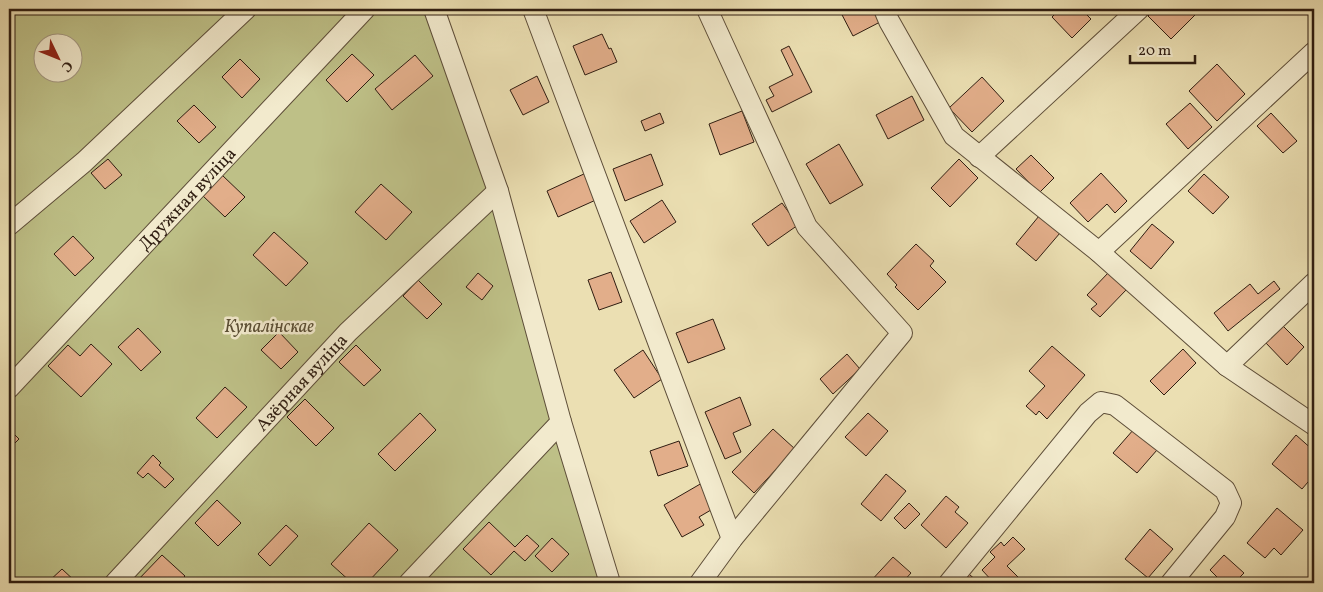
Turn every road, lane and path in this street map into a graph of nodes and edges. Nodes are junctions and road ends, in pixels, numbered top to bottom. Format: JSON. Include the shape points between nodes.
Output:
{"nodes":[{"id":1,"x":246,"y":9,"type":"edge"},
{"id":2,"x":365,"y":9,"type":"edge"},
{"id":3,"x":434,"y":9,"type":"edge"},
{"id":4,"x":533,"y":9,"type":"edge"},
{"id":5,"x":706,"y":9,"type":"edge"},
{"id":6,"x":1139,"y":9,"type":"edge"},
{"id":7,"x":891,"y":13,"type":"edge"},
{"id":8,"x":1314,"y":52,"type":"edge"},
{"id":9,"x":979,"y":157,"type":"junction"},
{"id":10,"x":498,"y":191,"type":"junction"},
{"id":11,"x":9,"y":225,"type":"edge"},
{"id":12,"x":1099,"y":252,"type":"junction"},
{"id":13,"x":1314,"y":283,"type":"edge"},
{"id":14,"x":1227,"y":366,"type":"junction"},
{"id":15,"x":9,"y":388,"type":"edge"},
{"id":16,"x":561,"y":422,"type":"junction"},
{"id":17,"x":1314,"y":425,"type":"edge"},
{"id":18,"x":732,"y":539,"type":"junction"},
{"id":19,"x":115,"y":583,"type":"edge"},
{"id":20,"x":408,"y":583,"type":"edge"},
{"id":21,"x":610,"y":583,"type":"edge"},
{"id":22,"x":700,"y":583,"type":"edge"},
{"id":23,"x":949,"y":583,"type":"edge"},
{"id":24,"x":1171,"y":583,"type":"edge"}],
"edges":[{"from":1,"to":11,"type":"street","via":[[84,162]]},
{"from":2,"to":15,"type":"street","name":"Дружная вуліца"},
{"from":3,"to":10,"type":"street"},
{"from":4,"to":18,"type":"street"},
{"from":5,"to":18,"type":"street","via":[[807,227],[902,332]]},
{"from":6,"to":9,"type":"street"},
{"from":7,"to":9,"type":"street","via":[[954,136]]},
{"from":8,"to":12,"type":"street"},
{"from":9,"to":12,"type":"street"},
{"from":10,"to":16,"type":"street"},
{"from":10,"to":19,"type":"street","name":"Азёрная вуліца","via":[[348,332]]},
{"from":12,"to":14,"type":"street"},
{"from":13,"to":14,"type":"street"},
{"from":14,"to":17,"type":"street"},
{"from":16,"to":20,"type":"street"},
{"from":16,"to":21,"type":"street"},
{"from":18,"to":22,"type":"street"},
{"from":23,"to":24,"type":"street","via":[[1088,413],[1101,402],[1115,406],[1224,490],[1231,503],[1225,517]]}]}
